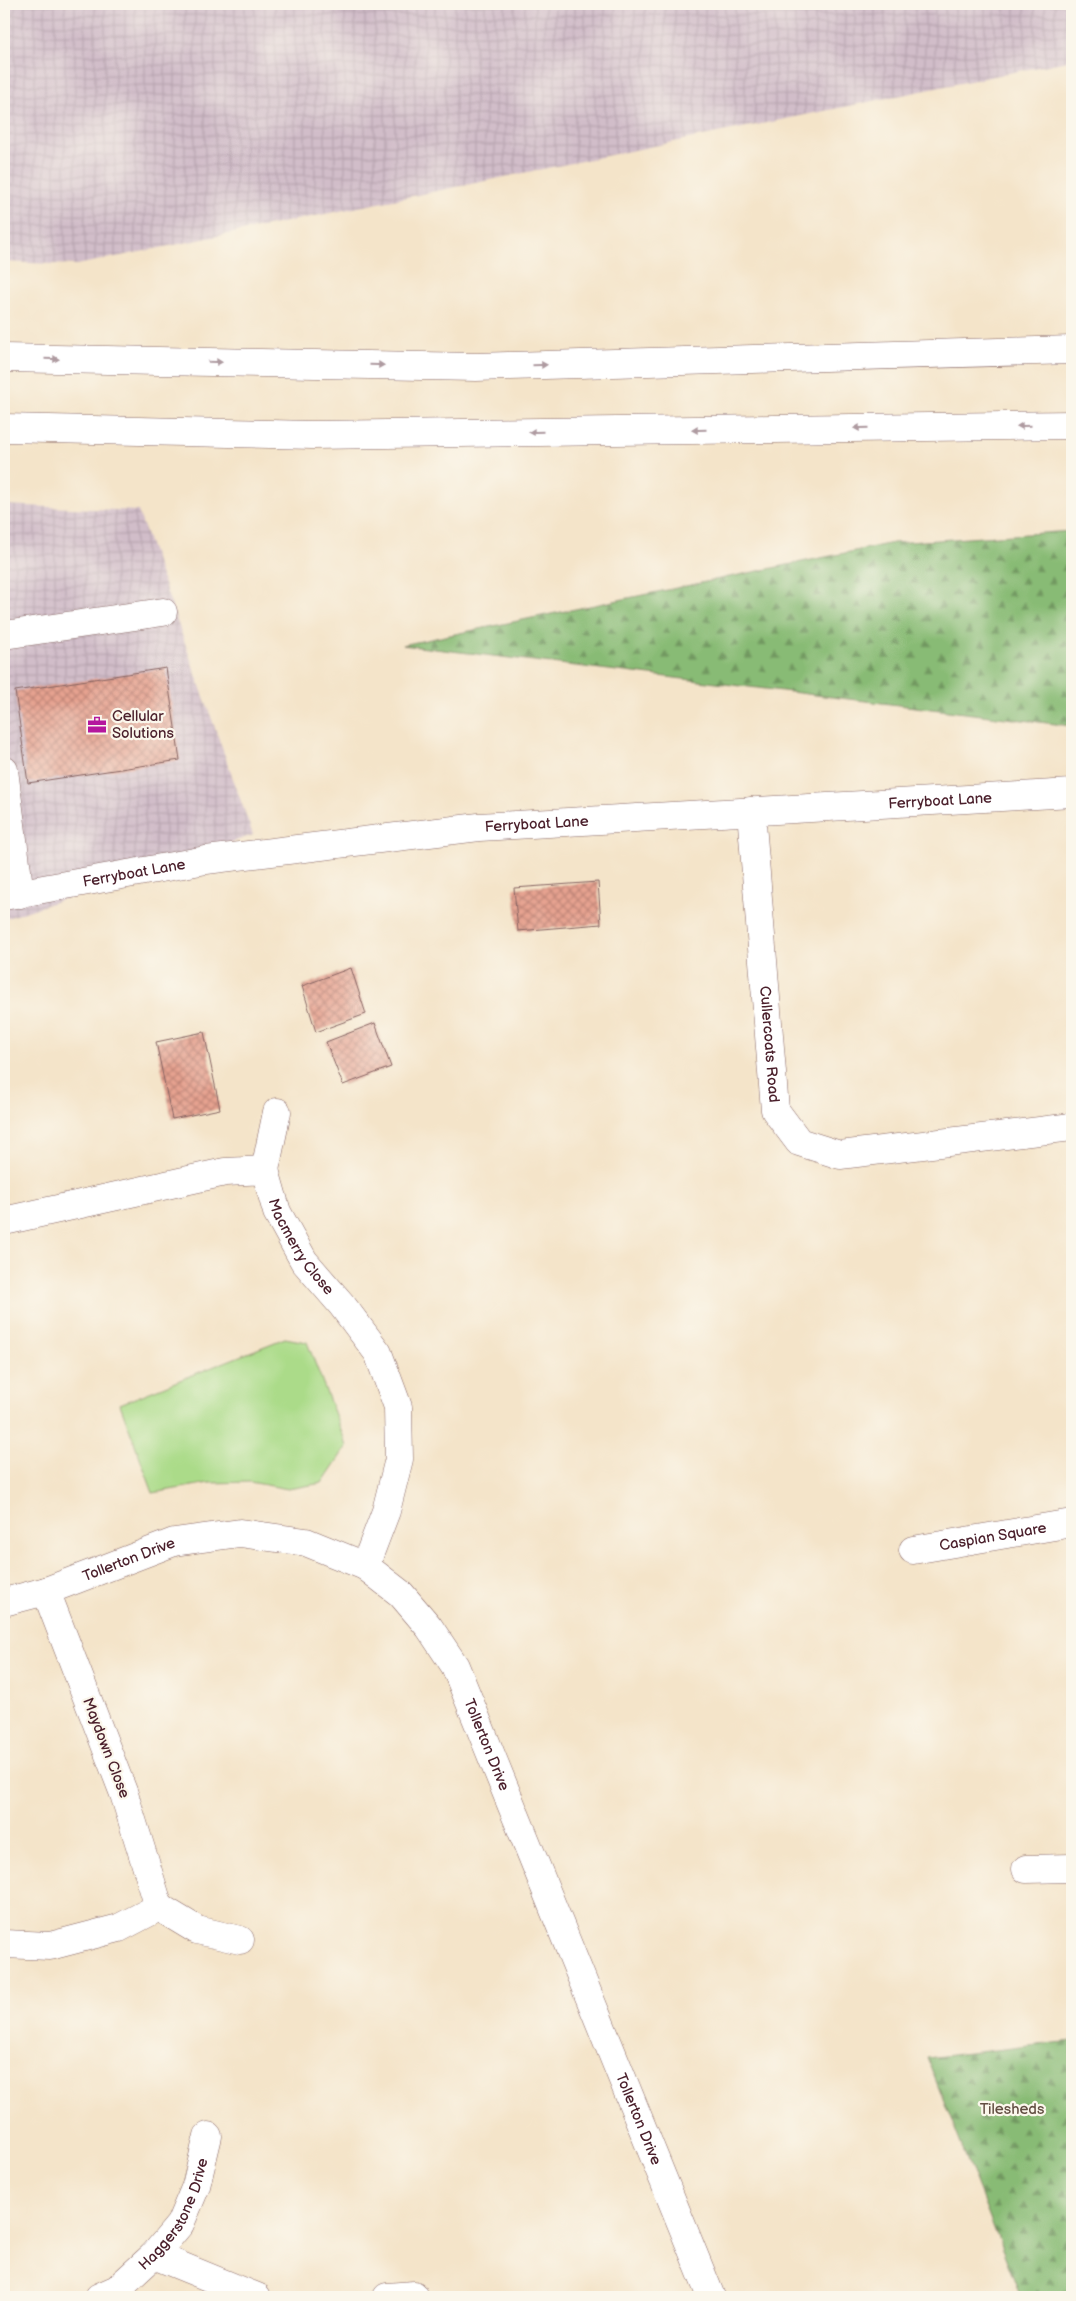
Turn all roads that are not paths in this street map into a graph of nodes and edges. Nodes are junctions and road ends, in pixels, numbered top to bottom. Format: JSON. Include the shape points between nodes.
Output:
{"nodes":[{"id":1,"x":1072,"y":350,"type":"edge"},
{"id":2,"x":4,"y":358,"type":"edge"},
{"id":3,"x":1072,"y":425,"type":"edge"},
{"id":4,"x":4,"y":428,"type":"edge"},
{"id":5,"x":163,"y":612,"type":"dead end"},
{"id":6,"x":4,"y":635,"type":"edge"},
{"id":7,"x":4,"y":770,"type":"edge"},
{"id":8,"x":1072,"y":794,"type":"edge"},
{"id":9,"x":751,"y":811,"type":"junction"},
{"id":10,"x":12,"y":895,"type":"edge"},
{"id":11,"x":277,"y":1112,"type":"dead end"},
{"id":12,"x":1072,"y":1127,"type":"edge"},
{"id":13,"x":265,"y":1170,"type":"junction"},
{"id":14,"x":4,"y":1221,"type":"edge"},
{"id":15,"x":1072,"y":1523,"type":"edge"},
{"id":16,"x":913,"y":1550,"type":"dead end"},
{"id":17,"x":366,"y":1566,"type":"junction"},
{"id":18,"x":46,"y":1591,"type":"junction"},
{"id":19,"x":4,"y":1602,"type":"edge"},
{"id":20,"x":1072,"y":1868,"type":"edge"},
{"id":21,"x":1026,"y":1870,"type":"dead end"},
{"id":22,"x":159,"y":1907,"type":"junction"},
{"id":23,"x":240,"y":1940,"type":"dead end"},
{"id":24,"x":4,"y":1944,"type":"edge"},
{"id":25,"x":208,"y":2136,"type":"dead end"},
{"id":26,"x":154,"y":2255,"type":"junction"},
{"id":27,"x":414,"y":2295,"type":"dead end"},
{"id":28,"x":99,"y":2297,"type":"edge"},
{"id":29,"x":257,"y":2297,"type":"edge"},
{"id":30,"x":387,"y":2297,"type":"edge"},
{"id":31,"x":711,"y":2297,"type":"edge"}],
"edges":[{"from":2,"to":1,"type":"main road","one_way":true,"via":[[476,367]]},
{"from":3,"to":4,"type":"main road","one_way":true,"via":[[312,435]]},
{"from":5,"to":6,"type":"main road"},
{"from":7,"to":10,"type":"main road"},
{"from":8,"to":9,"type":"main road","name":"Ferryboat Lane"},
{"from":9,"to":10,"type":"main road","name":"Ferryboat Lane","via":[[479,827],[206,860]]},
{"from":9,"to":12,"type":"main road","name":"Cullercoats Road","via":[[775,1110],[799,1142],[840,1155]]},
{"from":11,"to":13,"type":"main road"},
{"from":13,"to":14,"type":"main road","via":[[225,1172]]},
{"from":13,"to":17,"type":"main road","name":"Macmerry Close","via":[[277,1212],[300,1253],[378,1353],[398,1407],[399,1459],[386,1511]]},
{"from":15,"to":16,"type":"main road","name":"Caspian Square"},
{"from":17,"to":18,"type":"main road","name":"Tollerton Drive","via":[[306,1542],[240,1533],[174,1542]]},
{"from":17,"to":31,"type":"main road","name":"Tollerton Drive","via":[[401,1594],[429,1626],[454,1666]]},
{"from":18,"to":19,"type":"main road","name":"Tollerton Drive"},
{"from":18,"to":22,"type":"main road","name":"Maydown Close","via":[[124,1794]]},
{"from":20,"to":21,"type":"main road"},
{"from":22,"to":23,"type":"main road","via":[[197,1930]]},
{"from":22,"to":24,"type":"main road","via":[[119,1928],[50,1946]]},
{"from":25,"to":26,"type":"main road","name":"Haggerstone Drive","via":[[196,2186],[180,2224]]},
{"from":26,"to":28,"type":"main road","name":"Haggerstone Drive","via":[[117,2289]]},
{"from":26,"to":29,"type":"main road"},
{"from":27,"to":30,"type":"main road"}]}
